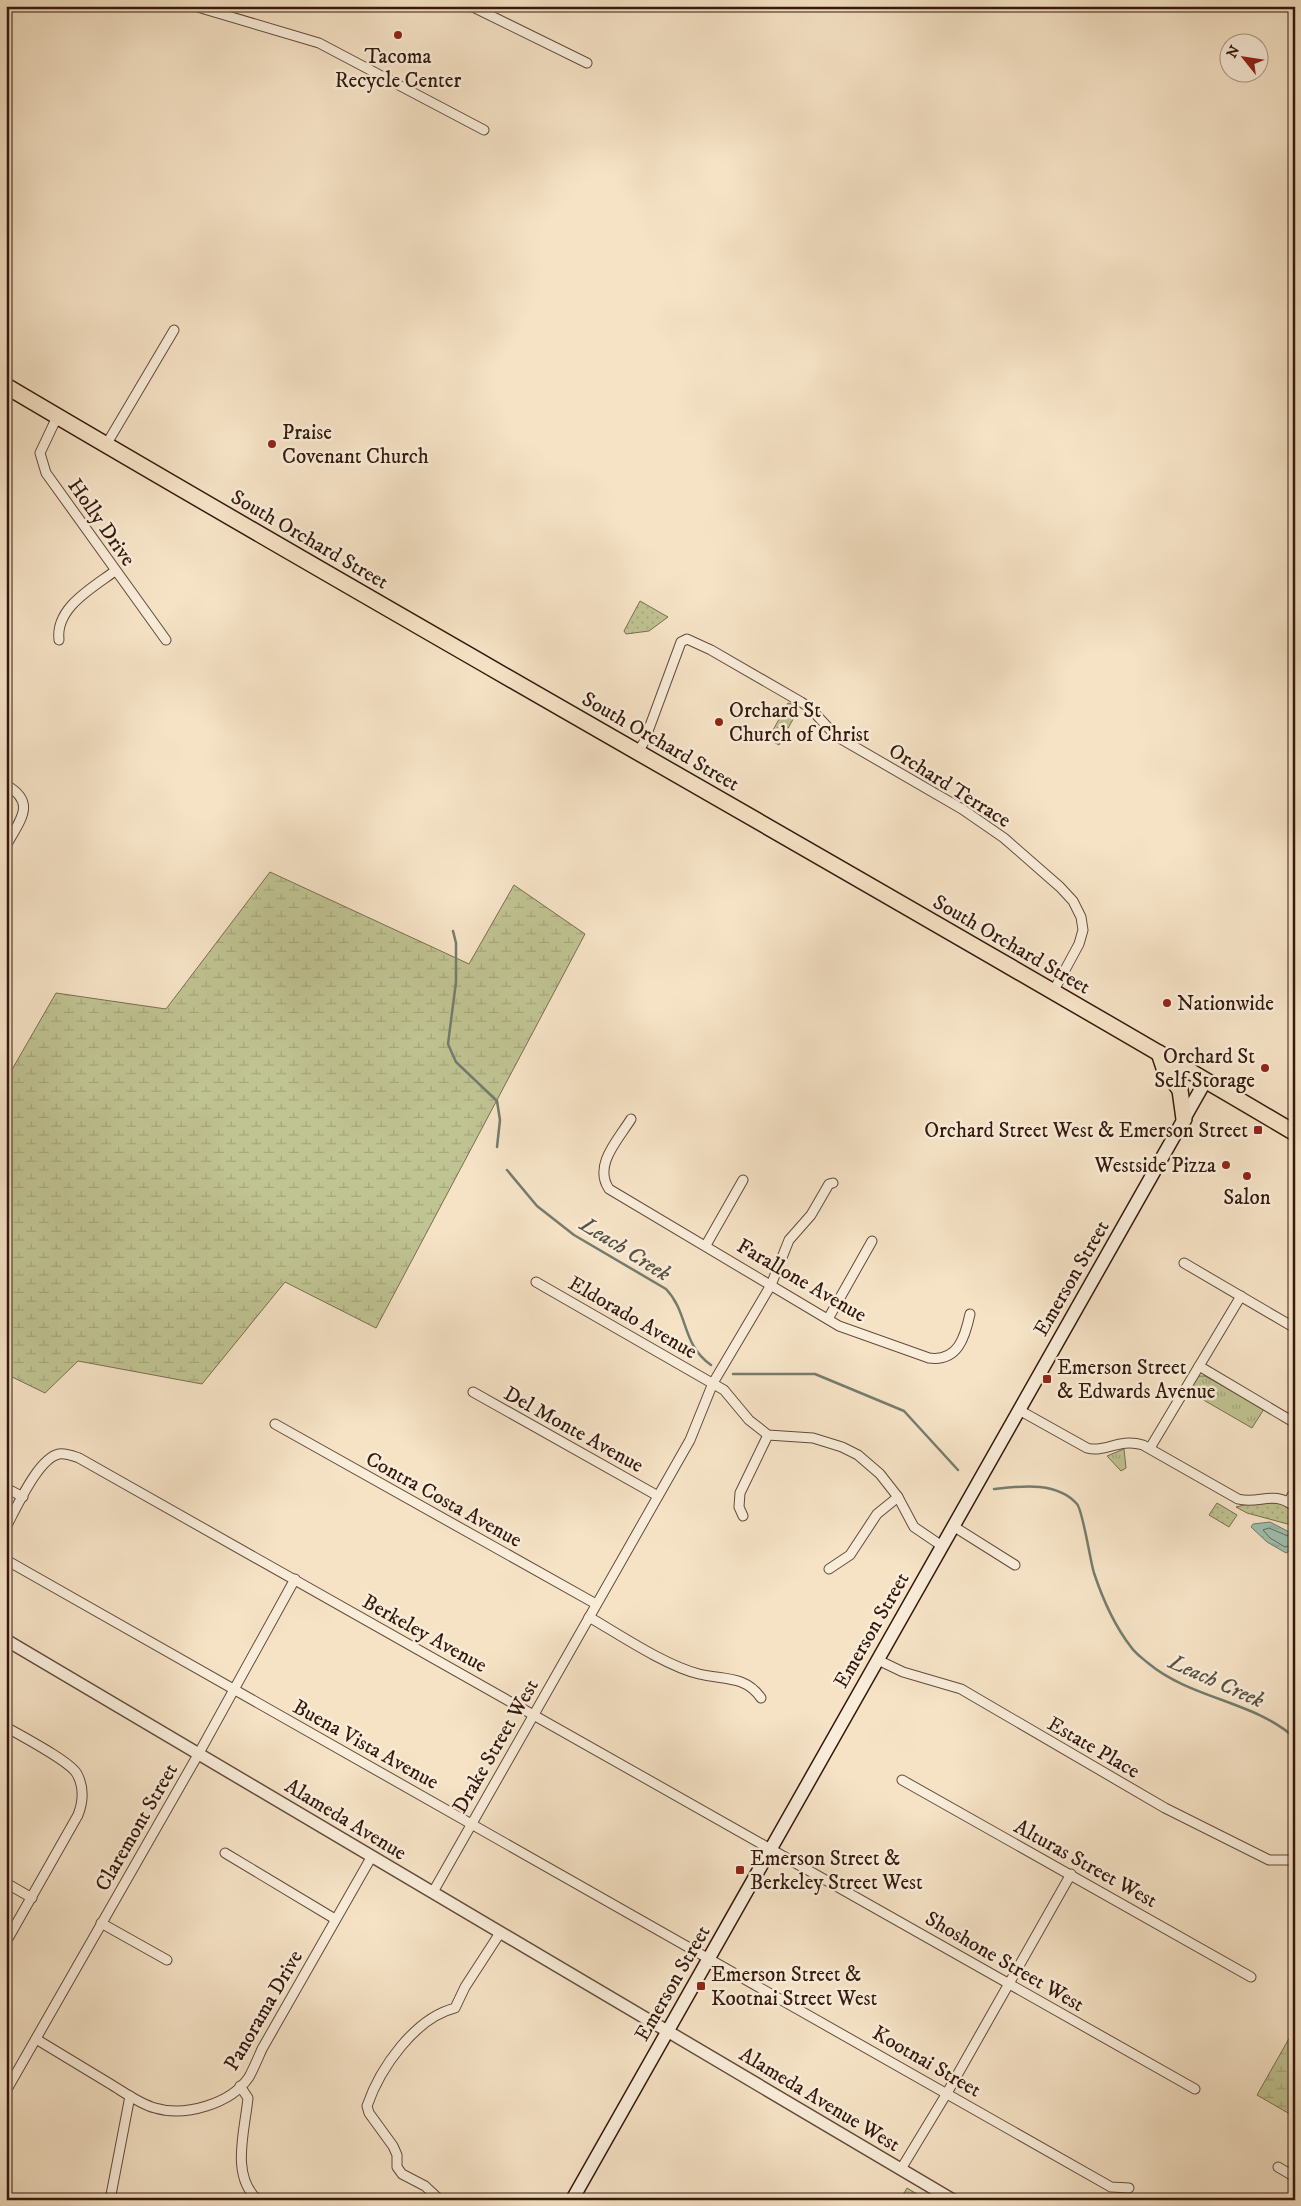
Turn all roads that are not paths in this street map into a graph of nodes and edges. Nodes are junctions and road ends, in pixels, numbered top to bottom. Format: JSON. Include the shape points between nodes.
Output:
{"nodes":[{"id":1,"x":194,"y":6,"type":"edge"},
{"id":2,"x":471,"y":6,"type":"edge"},
{"id":3,"x":587,"y":62,"type":"dead end"},
{"id":4,"x":484,"y":130,"type":"dead end"},
{"id":5,"x":174,"y":330,"type":"dead end"},
{"id":6,"x":6,"y":386,"type":"edge"},
{"id":7,"x":57,"y":416,"type":"junction"},
{"id":8,"x":106,"y":445,"type":"junction"},
{"id":9,"x":114,"y":571,"type":"junction"},
{"id":10,"x":58,"y":640,"type":"dead end"},
{"id":11,"x":166,"y":640,"type":"dead end"},
{"id":12,"x":638,"y":752,"type":"junction"},
{"id":13,"x":6,"y":785,"type":"edge"},
{"id":14,"x":6,"y":846,"type":"edge"},
{"id":15,"x":1052,"y":992,"type":"junction"},
{"id":16,"x":1159,"y":1053,"type":"junction"},
{"id":17,"x":1206,"y":1080,"type":"junction"},
{"id":18,"x":631,"y":1119,"type":"dead end"},
{"id":19,"x":1184,"y":1119,"type":"junction"},
{"id":20,"x":1295,"y":1133,"type":"edge"},
{"id":21,"x":743,"y":1180,"type":"dead end"},
{"id":22,"x":833,"y":1182,"type":"dead end"},
{"id":23,"x":872,"y":1240,"type":"dead end"},
{"id":24,"x":706,"y":1245,"type":"junction"},
{"id":25,"x":1184,"y":1263,"type":"dead end"},
{"id":26,"x":536,"y":1282,"type":"dead end"},
{"id":27,"x":771,"y":1284,"type":"junction"},
{"id":28,"x":1241,"y":1296,"type":"junction"},
{"id":29,"x":970,"y":1314,"type":"dead end"},
{"id":30,"x":828,"y":1319,"type":"junction"},
{"id":31,"x":1295,"y":1328,"type":"edge"},
{"id":32,"x":1199,"y":1366,"type":"junction"},
{"id":33,"x":713,"y":1383,"type":"junction"},
{"id":34,"x":473,"y":1392,"type":"dead end"},
{"id":35,"x":1019,"y":1410,"type":"junction"},
{"id":36,"x":1295,"y":1423,"type":"edge"},
{"id":37,"x":275,"y":1424,"type":"dead end"},
{"id":38,"x":768,"y":1435,"type":"junction"},
{"id":39,"x":1150,"y":1448,"type":"junction"},
{"id":40,"x":6,"y":1488,"type":"edge"},
{"id":41,"x":1295,"y":1491,"type":"edge"},
{"id":42,"x":658,"y":1496,"type":"junction"},
{"id":43,"x":898,"y":1496,"type":"junction"},
{"id":44,"x":23,"y":1497,"type":"junction"},
{"id":45,"x":1291,"y":1505,"type":"edge"},
{"id":46,"x":743,"y":1516,"type":"dead end"},
{"id":47,"x":953,"y":1526,"type":"junction"},
{"id":48,"x":6,"y":1527,"type":"edge"},
{"id":49,"x":942,"y":1546,"type":"junction"},
{"id":50,"x":6,"y":1560,"type":"edge"},
{"id":51,"x":1015,"y":1565,"type":"dead end"},
{"id":52,"x":829,"y":1569,"type":"dead end"},
{"id":53,"x":295,"y":1579,"type":"junction"},
{"id":54,"x":596,"y":1604,"type":"junction"},
{"id":55,"x":589,"y":1617,"type":"junction"},
{"id":56,"x":6,"y":1640,"type":"edge"},
{"id":57,"x":878,"y":1660,"type":"junction"},
{"id":58,"x":234,"y":1690,"type":"junction"},
{"id":59,"x":761,"y":1698,"type":"dead end"},
{"id":60,"x":534,"y":1714,"type":"junction"},
{"id":61,"x":6,"y":1727,"type":"edge"},
{"id":62,"x":199,"y":1753,"type":"junction"},
{"id":63,"x":902,"y":1780,"type":"dead end"},
{"id":64,"x":471,"y":1823,"type":"junction"},
{"id":65,"x":770,"y":1850,"type":"junction"},
{"id":66,"x":225,"y":1853,"type":"dead end"},
{"id":67,"x":372,"y":1856,"type":"junction"},
{"id":68,"x":1293,"y":1860,"type":"dead end"},
{"id":69,"x":1071,"y":1874,"type":"junction"},
{"id":70,"x":6,"y":1883,"type":"edge"},
{"id":71,"x":432,"y":1892,"type":"junction"},
{"id":72,"x":32,"y":1898,"type":"junction"},
{"id":73,"x":335,"y":1919,"type":"junction"},
{"id":74,"x":101,"y":1923,"type":"junction"},
{"id":75,"x":500,"y":1933,"type":"junction"},
{"id":76,"x":6,"y":1942,"type":"edge"},
{"id":77,"x":709,"y":1958,"type":"junction"},
{"id":78,"x":167,"y":1960,"type":"dead end"},
{"id":79,"x":1252,"y":1977,"type":"dead end"},
{"id":80,"x":1009,"y":1983,"type":"junction"},
{"id":81,"x":668,"y":2031,"type":"junction"},
{"id":82,"x":36,"y":2039,"type":"junction"},
{"id":83,"x":240,"y":2086,"type":"junction"},
{"id":84,"x":1196,"y":2089,"type":"dead end"},
{"id":85,"x":6,"y":2091,"type":"edge"},
{"id":86,"x":947,"y":2093,"type":"junction"},
{"id":87,"x":130,"y":2096,"type":"junction"},
{"id":88,"x":1278,"y":2167,"type":"dead end"},
{"id":89,"x":901,"y":2168,"type":"junction"},
{"id":90,"x":1295,"y":2177,"type":"edge"},
{"id":91,"x":1129,"y":2188,"type":"dead end"},
{"id":92,"x":110,"y":2200,"type":"edge"},
{"id":93,"x":258,"y":2200,"type":"edge"},
{"id":94,"x":440,"y":2200,"type":"edge"},
{"id":95,"x":572,"y":2200,"type":"edge"},
{"id":96,"x":954,"y":2200,"type":"edge"}],
"edges":[{"from":1,"to":4,"type":"street","via":[[319,43]]},
{"from":2,"to":3,"type":"street"},
{"from":5,"to":8,"type":"street"},
{"from":6,"to":7,"type":"main road","name":"South Orchard Street"},
{"from":7,"to":8,"type":"main road","name":"South Orchard Street"},
{"from":7,"to":9,"type":"street","name":"Holly Drive","via":[[41,448],[40,458],[49,478]]},
{"from":8,"to":12,"type":"main road","name":"South Orchard Street"},
{"from":9,"to":10,"type":"street","via":[[70,607],[60,622]]},
{"from":9,"to":11,"type":"street","name":"Holly Drive"},
{"from":12,"to":15,"type":"main road","name":"South Orchard Street"},
{"from":12,"to":15,"type":"street","name":"Orchard Terrace","via":[[681,642],[692,640],[718,654],[809,707],[836,736],[962,809],[1004,838],[1060,887],[1076,906],[1083,930],[1079,944]]},
{"from":13,"to":14,"type":"street","via":[[21,794],[25,805]]},
{"from":15,"to":16,"type":"main road","name":"South Orchard Street"},
{"from":16,"to":17,"type":"main road","name":"South Orchard Street"},
{"from":16,"to":19,"type":"main road","via":[[1164,1068],[1180,1090]]},
{"from":17,"to":19,"type":"main road","name":"Emerson Street"},
{"from":17,"to":20,"type":"main road","name":"South Orchard Street"},
{"from":18,"to":24,"type":"street","name":"Farallone Avenue","via":[[604,1163],[605,1184],[613,1193]]},
{"from":19,"to":35,"type":"main road","name":"Emerson Street"},
{"from":21,"to":24,"type":"street","name":"Farallone Avenue"},
{"from":22,"to":27,"type":"street","via":[[789,1240]]},
{"from":23,"to":30,"type":"street"},
{"from":24,"to":27,"type":"street","name":"Farallone Avenue"},
{"from":25,"to":28,"type":"street"},
{"from":26,"to":33,"type":"street","name":"Eldorado Avenue"},
{"from":27,"to":30,"type":"street","name":"Farallone Avenue"},
{"from":27,"to":33,"type":"street"},
{"from":28,"to":31,"type":"street"},
{"from":28,"to":32,"type":"street"},
{"from":29,"to":30,"type":"street","name":"Farallone Avenue","via":[[966,1333],[954,1353],[938,1360],[868,1337]]},
{"from":32,"to":36,"type":"street"},
{"from":32,"to":39,"type":"street"},
{"from":33,"to":38,"type":"street","name":"Eldorado Avenue"},
{"from":33,"to":42,"type":"street","via":[[690,1440]]},
{"from":34,"to":42,"type":"street","name":"Del Monte Avenue"},
{"from":35,"to":39,"type":"street","via":[[1087,1448],[1098,1449],[1125,1442]]},
{"from":35,"to":47,"type":"main road","name":"Emerson Street"},
{"from":37,"to":54,"type":"street","name":"Contra Costa Avenue"},
{"from":38,"to":43,"type":"street","via":[[813,1438],[842,1447],[880,1474]]},
{"from":38,"to":46,"type":"street","via":[[740,1493],[739,1507]]},
{"from":39,"to":45,"type":"street","via":[[1238,1499],[1270,1497]]},
{"from":40,"to":44,"type":"street"},
{"from":41,"to":45,"type":"street"},
{"from":42,"to":54,"type":"street"},
{"from":43,"to":49,"type":"street","via":[[914,1527]]},
{"from":43,"to":52,"type":"street","via":[[877,1514],[850,1555]]},
{"from":44,"to":48,"type":"street"},
{"from":44,"to":53,"type":"street","name":"Berkeley Avenue","via":[[41,1466],[53,1457],[59,1454],[79,1458]]},
{"from":47,"to":49,"type":"main road","name":"Emerson Street"},
{"from":47,"to":51,"type":"street"},
{"from":49,"to":57,"type":"main road","name":"Emerson Street"},
{"from":50,"to":58,"type":"street","name":"Buena Vista Avenue"},
{"from":53,"to":58,"type":"street","name":"Claremont Street"},
{"from":53,"to":60,"type":"street","name":"Berkeley Avenue"},
{"from":54,"to":55,"type":"street","name":"Drake Street West"},
{"from":55,"to":59,"type":"street","via":[[682,1668],[700,1675],[741,1681],[756,1690]]},
{"from":55,"to":60,"type":"street","name":"Drake Street West"},
{"from":56,"to":62,"type":"street","name":"Alameda Avenue"},
{"from":57,"to":65,"type":"main road","name":"Emerson Street"},
{"from":57,"to":68,"type":"street","name":"Estate Place","via":[[903,1672],[961,1689],[1165,1808],[1269,1860]]},
{"from":58,"to":62,"type":"street","name":"Claremont Street"},
{"from":58,"to":64,"type":"street","name":"Buena Vista Avenue"},
{"from":60,"to":64,"type":"street","name":"Drake Street West"},
{"from":60,"to":65,"type":"street","name":"Berkeley Avenue"},
{"from":61,"to":72,"type":"street","via":[[70,1766],[80,1782],[82,1799],[78,1815]]},
{"from":62,"to":67,"type":"street","name":"Alameda Avenue"},
{"from":62,"to":74,"type":"street","name":"Claremont Street"},
{"from":63,"to":69,"type":"street","name":"Alturas Street West"},
{"from":64,"to":71,"type":"street","name":"Drake Street West"},
{"from":64,"to":77,"type":"street","name":"Buena Vista Avenue"},
{"from":65,"to":77,"type":"main road","name":"Emerson Street"},
{"from":65,"to":80,"type":"street","name":"Shoshone Street West"},
{"from":66,"to":73,"type":"street"},
{"from":67,"to":71,"type":"street","name":"Alameda Avenue"},
{"from":67,"to":73,"type":"street","name":"Panorama Drive"},
{"from":69,"to":79,"type":"street","name":"Alturas Street West"},
{"from":69,"to":80,"type":"street"},
{"from":70,"to":72,"type":"street"},
{"from":71,"to":75,"type":"street","name":"Alameda Avenue"},
{"from":72,"to":76,"type":"street"},
{"from":73,"to":83,"type":"street","name":"Panorama Drive","via":[[248,2078]]},
{"from":74,"to":78,"type":"street"},
{"from":74,"to":82,"type":"street","name":"Claremont Street"},
{"from":75,"to":81,"type":"street","name":"Alameda Avenue"},
{"from":75,"to":94,"type":"street","via":[[455,2008],[435,2016],[405,2040],[393,2055],[367,2106],[393,2146],[397,2167],[402,2174],[425,2186]]},
{"from":77,"to":81,"type":"main road","name":"Emerson Street"},
{"from":77,"to":86,"type":"street","name":"Kootnai Street"},
{"from":80,"to":84,"type":"street","name":"Shoshone Street West"},
{"from":80,"to":86,"type":"street"},
{"from":81,"to":89,"type":"street","name":"Alameda Avenue West"},
{"from":81,"to":95,"type":"main road","name":"Emerson Street"},
{"from":82,"to":85,"type":"street","name":"Claremont Street"},
{"from":82,"to":87,"type":"street","name":"Panorama Drive"},
{"from":83,"to":87,"type":"street","name":"Panorama Drive","via":[[209,2106],[184,2111],[157,2109]]},
{"from":83,"to":93,"type":"street","via":[[248,2098],[241,2168],[248,2188]]},
{"from":86,"to":89,"type":"street"},
{"from":86,"to":91,"type":"street","name":"Kootnai Street","via":[[1111,2188]]},
{"from":87,"to":92,"type":"street"},
{"from":88,"to":90,"type":"street"},
{"from":89,"to":96,"type":"street","name":"Alameda Avenue West"}]}
